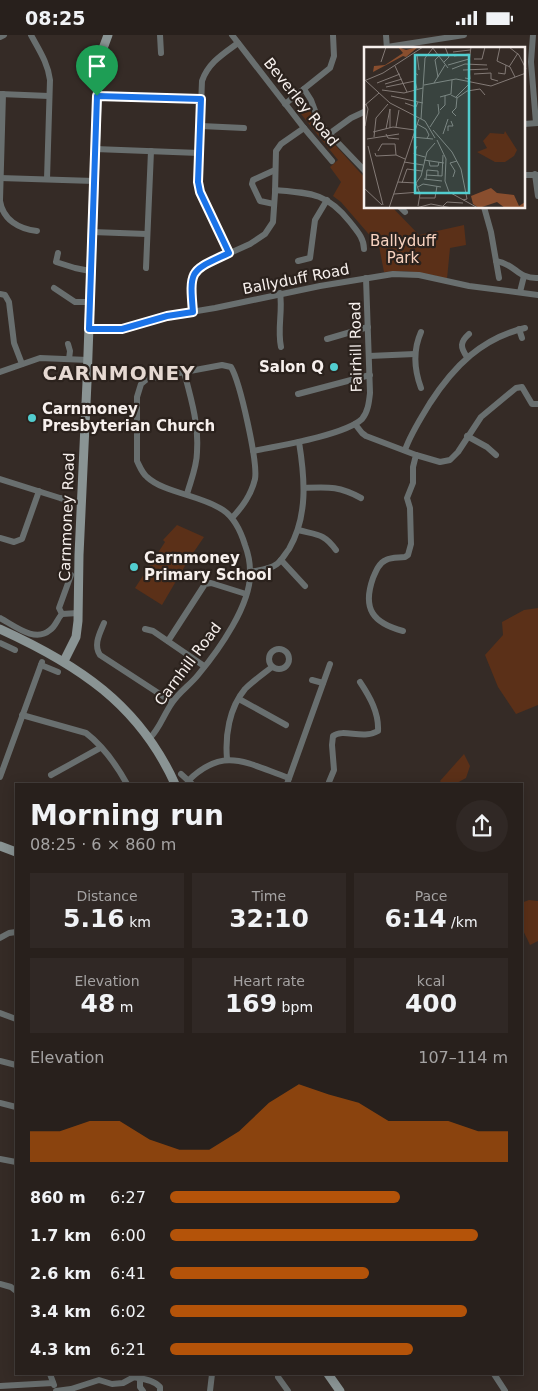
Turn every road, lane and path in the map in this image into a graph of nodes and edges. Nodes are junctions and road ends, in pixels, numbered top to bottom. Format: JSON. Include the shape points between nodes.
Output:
{"nodes":[{"id":1,"x":4,"y":35,"type":"edge"},
{"id":2,"x":31,"y":35,"type":"edge"},
{"id":3,"x":108,"y":35,"type":"edge"},
{"id":4,"x":160,"y":35,"type":"edge"},
{"id":5,"x":232,"y":35,"type":"edge"},
{"id":6,"x":333,"y":35,"type":"edge"},
{"id":7,"x":464,"y":35,"type":"edge"},
{"id":8,"x":532,"y":35,"type":"edge"},
{"id":9,"x":0,"y":37,"type":"edge"},
{"id":10,"x":238,"y":43,"type":"junction"},
{"id":11,"x":393,"y":47,"type":"edge"},
{"id":12,"x":161,"y":53,"type":"dead end"},
{"id":13,"x":532,"y":77,"type":"junction"},
{"id":14,"x":526,"y":78,"type":"edge"},
{"id":15,"x":304,"y":89,"type":"junction"},
{"id":16,"x":2,"y":94,"type":"edge"},
{"id":17,"x":49,"y":96,"type":"junction"},
{"id":18,"x":97,"y":96,"type":"junction"},
{"id":19,"x":201,"y":99,"type":"junction"},
{"id":20,"x":285,"y":104,"type":"junction"},
{"id":21,"x":364,"y":112,"type":"edge"},
{"id":22,"x":537,"y":123,"type":"edge"},
{"id":23,"x":201,"y":127,"type":"junction"},
{"id":24,"x":244,"y":128,"type":"dead end"},
{"id":25,"x":304,"y":128,"type":"junction"},
{"id":26,"x":328,"y":134,"type":"junction"},
{"id":27,"x":95,"y":149,"type":"junction"},
{"id":28,"x":151,"y":151,"type":"junction"},
{"id":29,"x":199,"y":153,"type":"junction"},
{"id":30,"x":332,"y":161,"type":"dead end"},
{"id":31,"x":364,"y":169,"type":"edge"},
{"id":32,"x":275,"y":171,"type":"junction"},
{"id":33,"x":536,"y":175,"type":"edge"},
{"id":34,"x":0,"y":178,"type":"edge"},
{"id":35,"x":47,"y":179,"type":"junction"},
{"id":36,"x":94,"y":181,"type":"junction"},
{"id":37,"x":275,"y":190,"type":"junction"},
{"id":38,"x":538,"y":196,"type":"edge"},
{"id":39,"x":0,"y":200,"type":"edge"},
{"id":40,"x":327,"y":200,"type":"junction"},
{"id":41,"x":274,"y":204,"type":"junction"},
{"id":42,"x":485,"y":209,"type":"edge"},
{"id":43,"x":37,"y":231,"type":"dead end"},
{"id":44,"x":92,"y":232,"type":"junction"},
{"id":45,"x":148,"y":234,"type":"junction"},
{"id":46,"x":364,"y":249,"type":"dead end"},
{"id":47,"x":58,"y":253,"type":"dead end"},
{"id":48,"x":229,"y":253,"type":"junction"},
{"id":49,"x":298,"y":261,"type":"dead end"},
{"id":50,"x":496,"y":261,"type":"junction"},
{"id":51,"x":146,"y":267,"type":"dead end"},
{"id":52,"x":90,"y":271,"type":"junction"},
{"id":53,"x":524,"y":276,"type":"junction"},
{"id":54,"x":366,"y":278,"type":"junction"},
{"id":55,"x":499,"y":278,"type":"dead end"},
{"id":56,"x":538,"y":278,"type":"edge"},
{"id":57,"x":54,"y":289,"type":"dead end"},
{"id":58,"x":520,"y":292,"type":"junction"},
{"id":59,"x":280,"y":293,"type":"junction"},
{"id":60,"x":0,"y":294,"type":"edge"},
{"id":61,"x":538,"y":295,"type":"edge"},
{"id":62,"x":90,"y":302,"type":"junction"},
{"id":63,"x":193,"y":312,"type":"junction"},
{"id":64,"x":368,"y":327,"type":"junction"},
{"id":65,"x":89,"y":329,"type":"junction"},
{"id":66,"x":421,"y":332,"type":"dead end"},
{"id":67,"x":469,"y":334,"type":"dead end"},
{"id":68,"x":522,"y":338,"type":"dead end"},
{"id":69,"x":327,"y":339,"type":"dead end"},
{"id":70,"x":68,"y":344,"type":"dead end"},
{"id":71,"x":282,"y":347,"type":"dead end"},
{"id":72,"x":415,"y":354,"type":"junction"},
{"id":73,"x":369,"y":356,"type":"junction"},
{"id":74,"x":467,"y":357,"type":"junction"},
{"id":75,"x":69,"y":359,"type":"junction"},
{"id":76,"x":88,"y":360,"type":"junction"},
{"id":77,"x":22,"y":364,"type":"junction"},
{"id":78,"x":0,"y":372,"type":"edge"},
{"id":79,"x":184,"y":372,"type":"junction"},
{"id":80,"x":370,"y":375,"type":"junction"},
{"id":81,"x":421,"y":388,"type":"dead end"},
{"id":82,"x":298,"y":394,"type":"dead end"},
{"id":83,"x":538,"y":404,"type":"edge"},
{"id":84,"x":355,"y":424,"type":"junction"},
{"id":85,"x":467,"y":436,"type":"junction"},
{"id":86,"x":299,"y":442,"type":"junction"},
{"id":87,"x":254,"y":451,"type":"junction"},
{"id":88,"x":405,"y":451,"type":"junction"},
{"id":89,"x":416,"y":455,"type":"junction"},
{"id":90,"x":496,"y":455,"type":"dead end"},
{"id":91,"x":0,"y":479,"type":"edge"},
{"id":92,"x":304,"y":488,"type":"junction"},
{"id":93,"x":39,"y":491,"type":"junction"},
{"id":94,"x":186,"y":493,"type":"junction"},
{"id":95,"x":361,"y":498,"type":"dead end"},
{"id":96,"x":81,"y":503,"type":"junction"},
{"id":97,"x":232,"y":518,"type":"junction"},
{"id":98,"x":298,"y":530,"type":"junction"},
{"id":99,"x":0,"y":538,"type":"edge"},
{"id":100,"x":336,"y":550,"type":"dead end"},
{"id":101,"x":281,"y":560,"type":"junction"},
{"id":102,"x":250,"y":571,"type":"junction"},
{"id":103,"x":71,"y":575,"type":"dead end"},
{"id":104,"x":305,"y":586,"type":"dead end"},
{"id":105,"x":246,"y":594,"type":"junction"},
{"id":106,"x":78,"y":613,"type":"junction"},
{"id":107,"x":62,"y":614,"type":"junction"},
{"id":108,"x":0,"y":618,"type":"edge"},
{"id":109,"x":104,"y":623,"type":"dead end"},
{"id":110,"x":0,"y":629,"type":"edge"},
{"id":111,"x":144,"y":629,"type":"dead end"},
{"id":112,"x":404,"y":631,"type":"dead end"},
{"id":113,"x":168,"y":641,"type":"junction"},
{"id":114,"x":0,"y":644,"type":"edge"},
{"id":115,"x":16,"y":650,"type":"dead end"},
{"id":116,"x":64,"y":661,"type":"junction"},
{"id":117,"x":330,"y":664,"type":"dead end"},
{"id":118,"x":204,"y":666,"type":"junction"},
{"id":119,"x":272,"y":667,"type":"dead end"},
{"id":120,"x":58,"y":672,"type":"dead end"},
{"id":121,"x":312,"y":680,"type":"dead end"},
{"id":122,"x":323,"y":683,"type":"junction"},
{"id":123,"x":360,"y":683,"type":"dead end"},
{"id":124,"x":239,"y":699,"type":"junction"},
{"id":125,"x":172,"y":702,"type":"junction"},
{"id":126,"x":22,"y":715,"type":"junction"},
{"id":127,"x":286,"y":725,"type":"dead end"},
{"id":128,"x":150,"y":738,"type":"junction"},
{"id":129,"x":100,"y":747,"type":"junction"},
{"id":130,"x":227,"y":759,"type":"junction"},
{"id":131,"x":181,"y":774,"type":"dead end"},
{"id":132,"x":51,"y":775,"type":"dead end"},
{"id":133,"x":0,"y":776,"type":"edge"},
{"id":134,"x":288,"y":781,"type":"edge"},
{"id":135,"x":190,"y":782,"type":"edge"},
{"id":136,"x":126,"y":783,"type":"edge"},
{"id":137,"x":174,"y":783,"type":"edge"},
{"id":138,"x":328,"y":783,"type":"edge"},
{"id":139,"x":0,"y":846,"type":"edge"},
{"id":140,"x":15,"y":852,"type":"edge"},
{"id":141,"x":15,"y":931,"type":"edge"},
{"id":142,"x":0,"y":938,"type":"edge"},
{"id":143,"x":0,"y":1013,"type":"edge"},
{"id":144,"x":15,"y":1019,"type":"edge"},
{"id":145,"x":0,"y":1061,"type":"edge"},
{"id":146,"x":15,"y":1065,"type":"edge"},
{"id":147,"x":0,"y":1103,"type":"edge"},
{"id":148,"x":15,"y":1107,"type":"edge"},
{"id":149,"x":0,"y":1159,"type":"edge"},
{"id":150,"x":15,"y":1162,"type":"edge"},
{"id":151,"x":0,"y":1284,"type":"edge"},
{"id":152,"x":15,"y":1289,"type":"edge"},
{"id":153,"x":50,"y":1375,"type":"edge"},
{"id":154,"x":212,"y":1375,"type":"edge"},
{"id":155,"x":329,"y":1375,"type":"edge"},
{"id":156,"x":495,"y":1375,"type":"edge"},
{"id":157,"x":278,"y":1377,"type":"dead end"},
{"id":158,"x":140,"y":1378,"type":"junction"},
{"id":159,"x":54,"y":1383,"type":"junction"},
{"id":160,"x":0,"y":1386,"type":"edge"},
{"id":161,"x":10,"y":1388,"type":"edge"},
{"id":162,"x":56,"y":1391,"type":"edge"},
{"id":163,"x":143,"y":1391,"type":"edge"},
{"id":164,"x":160,"y":1391,"type":"edge"},
{"id":165,"x":210,"y":1391,"type":"edge"},
{"id":166,"x":288,"y":1391,"type":"edge"},
{"id":167,"x":340,"y":1391,"type":"edge"},
{"id":168,"x":505,"y":1391,"type":"edge"}],
"edges":[{"from":1,"to":9,"type":"street"},
{"from":2,"to":17,"type":"street","via":[[49,70]]},
{"from":3,"to":18,"type":"street","name":"Carnmoney Road","via":[[99,64]]},
{"from":4,"to":12,"type":"street"},
{"from":5,"to":10,"type":"street","name":"Beverley Road"},
{"from":6,"to":15,"type":"street","via":[[334,56],[330,68]]},
{"from":7,"to":11,"type":"street"},
{"from":8,"to":13,"type":"street"},
{"from":10,"to":19,"type":"street","via":[[205,72]]},
{"from":10,"to":20,"type":"street","name":"Beverley Road"},
{"from":13,"to":14,"type":"street"},
{"from":13,"to":22,"type":"street"},
{"from":15,"to":20,"type":"street"},
{"from":15,"to":26,"type":"street","via":[[316,117]]},
{"from":16,"to":17,"type":"street"},
{"from":16,"to":34,"type":"street"},
{"from":17,"to":35,"type":"street"},
{"from":18,"to":19,"type":"street"},
{"from":18,"to":27,"type":"street","name":"Carnmoney Road"},
{"from":19,"to":23,"type":"street"},
{"from":20,"to":25,"type":"street","name":"Beverley Road"},
{"from":21,"to":26,"type":"street"},
{"from":23,"to":24,"type":"street"},
{"from":23,"to":29,"type":"street"},
{"from":25,"to":30,"type":"street","name":"Beverley Road"},
{"from":25,"to":32,"type":"street","via":[[276,151]]},
{"from":26,"to":31,"type":"street"},
{"from":27,"to":28,"type":"street"},
{"from":27,"to":36,"type":"street","name":"Carnmoney Road"},
{"from":28,"to":29,"type":"street"},
{"from":28,"to":45,"type":"street"},
{"from":29,"to":48,"type":"street","via":[[200,192]]},
{"from":32,"to":37,"type":"street"},
{"from":32,"to":41,"type":"street","via":[[259,176],[252,184],[260,201]]},
{"from":33,"to":38,"type":"street"},
{"from":34,"to":35,"type":"street"},
{"from":34,"to":39,"type":"street"},
{"from":35,"to":36,"type":"street"},
{"from":36,"to":44,"type":"street","name":"Carnmoney Road"},
{"from":37,"to":40,"type":"street","via":[[305,192]]},
{"from":37,"to":41,"type":"street"},
{"from":39,"to":43,"type":"street","via":[[9,220]]},
{"from":40,"to":46,"type":"street","via":[[338,207],[364,240]]},
{"from":40,"to":49,"type":"street","via":[[315,220],[310,258]]},
{"from":41,"to":48,"type":"street","via":[[273,222],[265,234]]},
{"from":42,"to":50,"type":"street"},
{"from":44,"to":45,"type":"street"},
{"from":44,"to":52,"type":"street","name":"Carnmoney Road"},
{"from":45,"to":51,"type":"street"},
{"from":47,"to":52,"type":"street","via":[[56,262]]},
{"from":48,"to":63,"type":"street","via":[[195,272],[192,280]]},
{"from":50,"to":53,"type":"street","via":[[506,263]]},
{"from":50,"to":55,"type":"street"},
{"from":52,"to":62,"type":"street","name":"Carnmoney Road"},
{"from":53,"to":56,"type":"street"},
{"from":53,"to":58,"type":"street"},
{"from":54,"to":58,"type":"street","name":"Ballyduff Road","via":[[412,274],[469,287]]},
{"from":54,"to":59,"type":"street","name":"Ballyduff Road"},
{"from":54,"to":64,"type":"street","name":"Fairhill Road"},
{"from":57,"to":62,"type":"street","via":[[75,302]]},
{"from":58,"to":61,"type":"street","name":"Ballyduff Road"},
{"from":59,"to":63,"type":"street","name":"Ballyduff Road"},
{"from":59,"to":71,"type":"street"},
{"from":60,"to":77,"type":"street","via":[[5,295],[9,302],[12,335]]},
{"from":62,"to":65,"type":"street","name":"Carnmoney Road"},
{"from":63,"to":65,"type":"street","name":"Ballyduff Road","via":[[122,329]]},
{"from":64,"to":69,"type":"street"},
{"from":64,"to":73,"type":"street","name":"Fairhill Road"},
{"from":65,"to":76,"type":"street","name":"Carnmoney Road"},
{"from":66,"to":72,"type":"street"},
{"from":67,"to":74,"type":"street","via":[[462,343]]},
{"from":68,"to":74,"type":"street","via":[[522,328],[491,340]]},
{"from":70,"to":75,"type":"street"},
{"from":72,"to":73,"type":"street"},
{"from":72,"to":81,"type":"street"},
{"from":73,"to":80,"type":"street","name":"Fairhill Road"},
{"from":74,"to":88,"type":"street","via":[[436,394]]},
{"from":75,"to":76,"type":"street"},
{"from":75,"to":77,"type":"street","via":[[40,358]]},
{"from":76,"to":96,"type":"street","name":"Carnmoney Road"},
{"from":77,"to":78,"type":"street"},
{"from":79,"to":87,"type":"street","via":[[222,365],[231,367]]},
{"from":79,"to":94,"type":"street","via":[[194,410],[198,454]]},
{"from":79,"to":94,"type":"street","via":[[147,379],[141,384],[137,397],[136,443],[137,461],[147,478]]},
{"from":80,"to":82,"type":"street"},
{"from":80,"to":84,"type":"street","name":"Fairhill Road","via":[[368,407]]},
{"from":83,"to":85,"type":"street","via":[[532,403],[522,387],[516,388],[481,417]]},
{"from":84,"to":86,"type":"street"},
{"from":84,"to":88,"type":"street","via":[[366,436]]},
{"from":85,"to":89,"type":"street","via":[[450,460],[440,462]]},
{"from":85,"to":90,"type":"street"},
{"from":86,"to":87,"type":"street"},
{"from":86,"to":92,"type":"street"},
{"from":87,"to":97,"type":"street","via":[[255,478],[249,496]]},
{"from":88,"to":89,"type":"street"},
{"from":89,"to":112,"type":"street","via":[[413,483],[407,498],[410,551],[405,557],[388,559],[380,564],[368,599],[372,615]]},
{"from":91,"to":93,"type":"street"},
{"from":92,"to":95,"type":"street","via":[[340,488]]},
{"from":92,"to":98,"type":"street"},
{"from":93,"to":96,"type":"street"},
{"from":93,"to":99,"type":"street","via":[[22,539],[14,542]]},
{"from":94,"to":97,"type":"street","via":[[207,501]]},
{"from":96,"to":106,"type":"street","name":"Carnmoney Road"},
{"from":97,"to":102,"type":"street","name":"Carnhill Road","via":[[242,535]]},
{"from":98,"to":100,"type":"street","via":[[329,540]]},
{"from":98,"to":101,"type":"street"},
{"from":101,"to":102,"type":"street","via":[[268,569]]},
{"from":101,"to":104,"type":"street"},
{"from":102,"to":105,"type":"street","name":"Carnhill Road"},
{"from":103,"to":107,"type":"street","name":"Carnmoney Road","via":[[59,608]]},
{"from":105,"to":113,"type":"street","via":[[205,583]]},
{"from":105,"to":118,"type":"street","name":"Carnhill Road","via":[[219,649]]},
{"from":106,"to":107,"type":"street"},
{"from":106,"to":116,"type":"street","name":"Carnmoney Road","via":[[76,637]]},
{"from":107,"to":108,"type":"street","via":[[50,631],[38,636]]},
{"from":109,"to":125,"type":"street","via":[[98,637],[97,651],[100,655]]},
{"from":110,"to":116,"type":"street"},
{"from":111,"to":113,"type":"street"},
{"from":113,"to":118,"type":"street"},
{"from":114,"to":115,"type":"street"},
{"from":116,"to":128,"type":"street","via":[[117,700]]},
{"from":117,"to":122,"type":"street"},
{"from":118,"to":125,"type":"street","name":"Carnhill Road"},
{"from":119,"to":124,"type":"street","via":[[245,689]]},
{"from":120,"to":126,"type":"street","via":[[41,664]]},
{"from":121,"to":122,"type":"street"},
{"from":122,"to":134,"type":"street"},
{"from":123,"to":138,"type":"street","via":[[370,696],[378,731],[372,735],[343,733],[333,736],[334,770]]},
{"from":124,"to":127,"type":"street"},
{"from":124,"to":130,"type":"street","via":[[229,723]]},
{"from":125,"to":128,"type":"street","name":"Carnhill Road"},
{"from":126,"to":129,"type":"street","via":[[86,733]]},
{"from":126,"to":133,"type":"street"},
{"from":128,"to":137,"type":"street"},
{"from":129,"to":132,"type":"street"},
{"from":129,"to":136,"type":"street"},
{"from":130,"to":134,"type":"street","via":[[238,760]]},
{"from":130,"to":135,"type":"street","via":[[200,769]]},
{"from":131,"to":135,"type":"street"},
{"from":139,"to":140,"type":"street"},
{"from":141,"to":142,"type":"street"},
{"from":143,"to":144,"type":"street"},
{"from":145,"to":146,"type":"street"},
{"from":147,"to":148,"type":"street"},
{"from":149,"to":150,"type":"street"},
{"from":151,"to":152,"type":"street"},
{"from":153,"to":159,"type":"street"},
{"from":154,"to":165,"type":"street"},
{"from":155,"to":167,"type":"street"},
{"from":156,"to":168,"type":"street"},
{"from":157,"to":166,"type":"street"},
{"from":158,"to":162,"type":"street","via":[[134,1377],[118,1384],[99,1381]]},
{"from":158,"to":163,"type":"street"},
{"from":158,"to":164,"type":"street","via":[[159,1385]]},
{"from":159,"to":161,"type":"street"},
{"from":159,"to":162,"type":"street"},
{"from":160,"to":161,"type":"street"}]}
